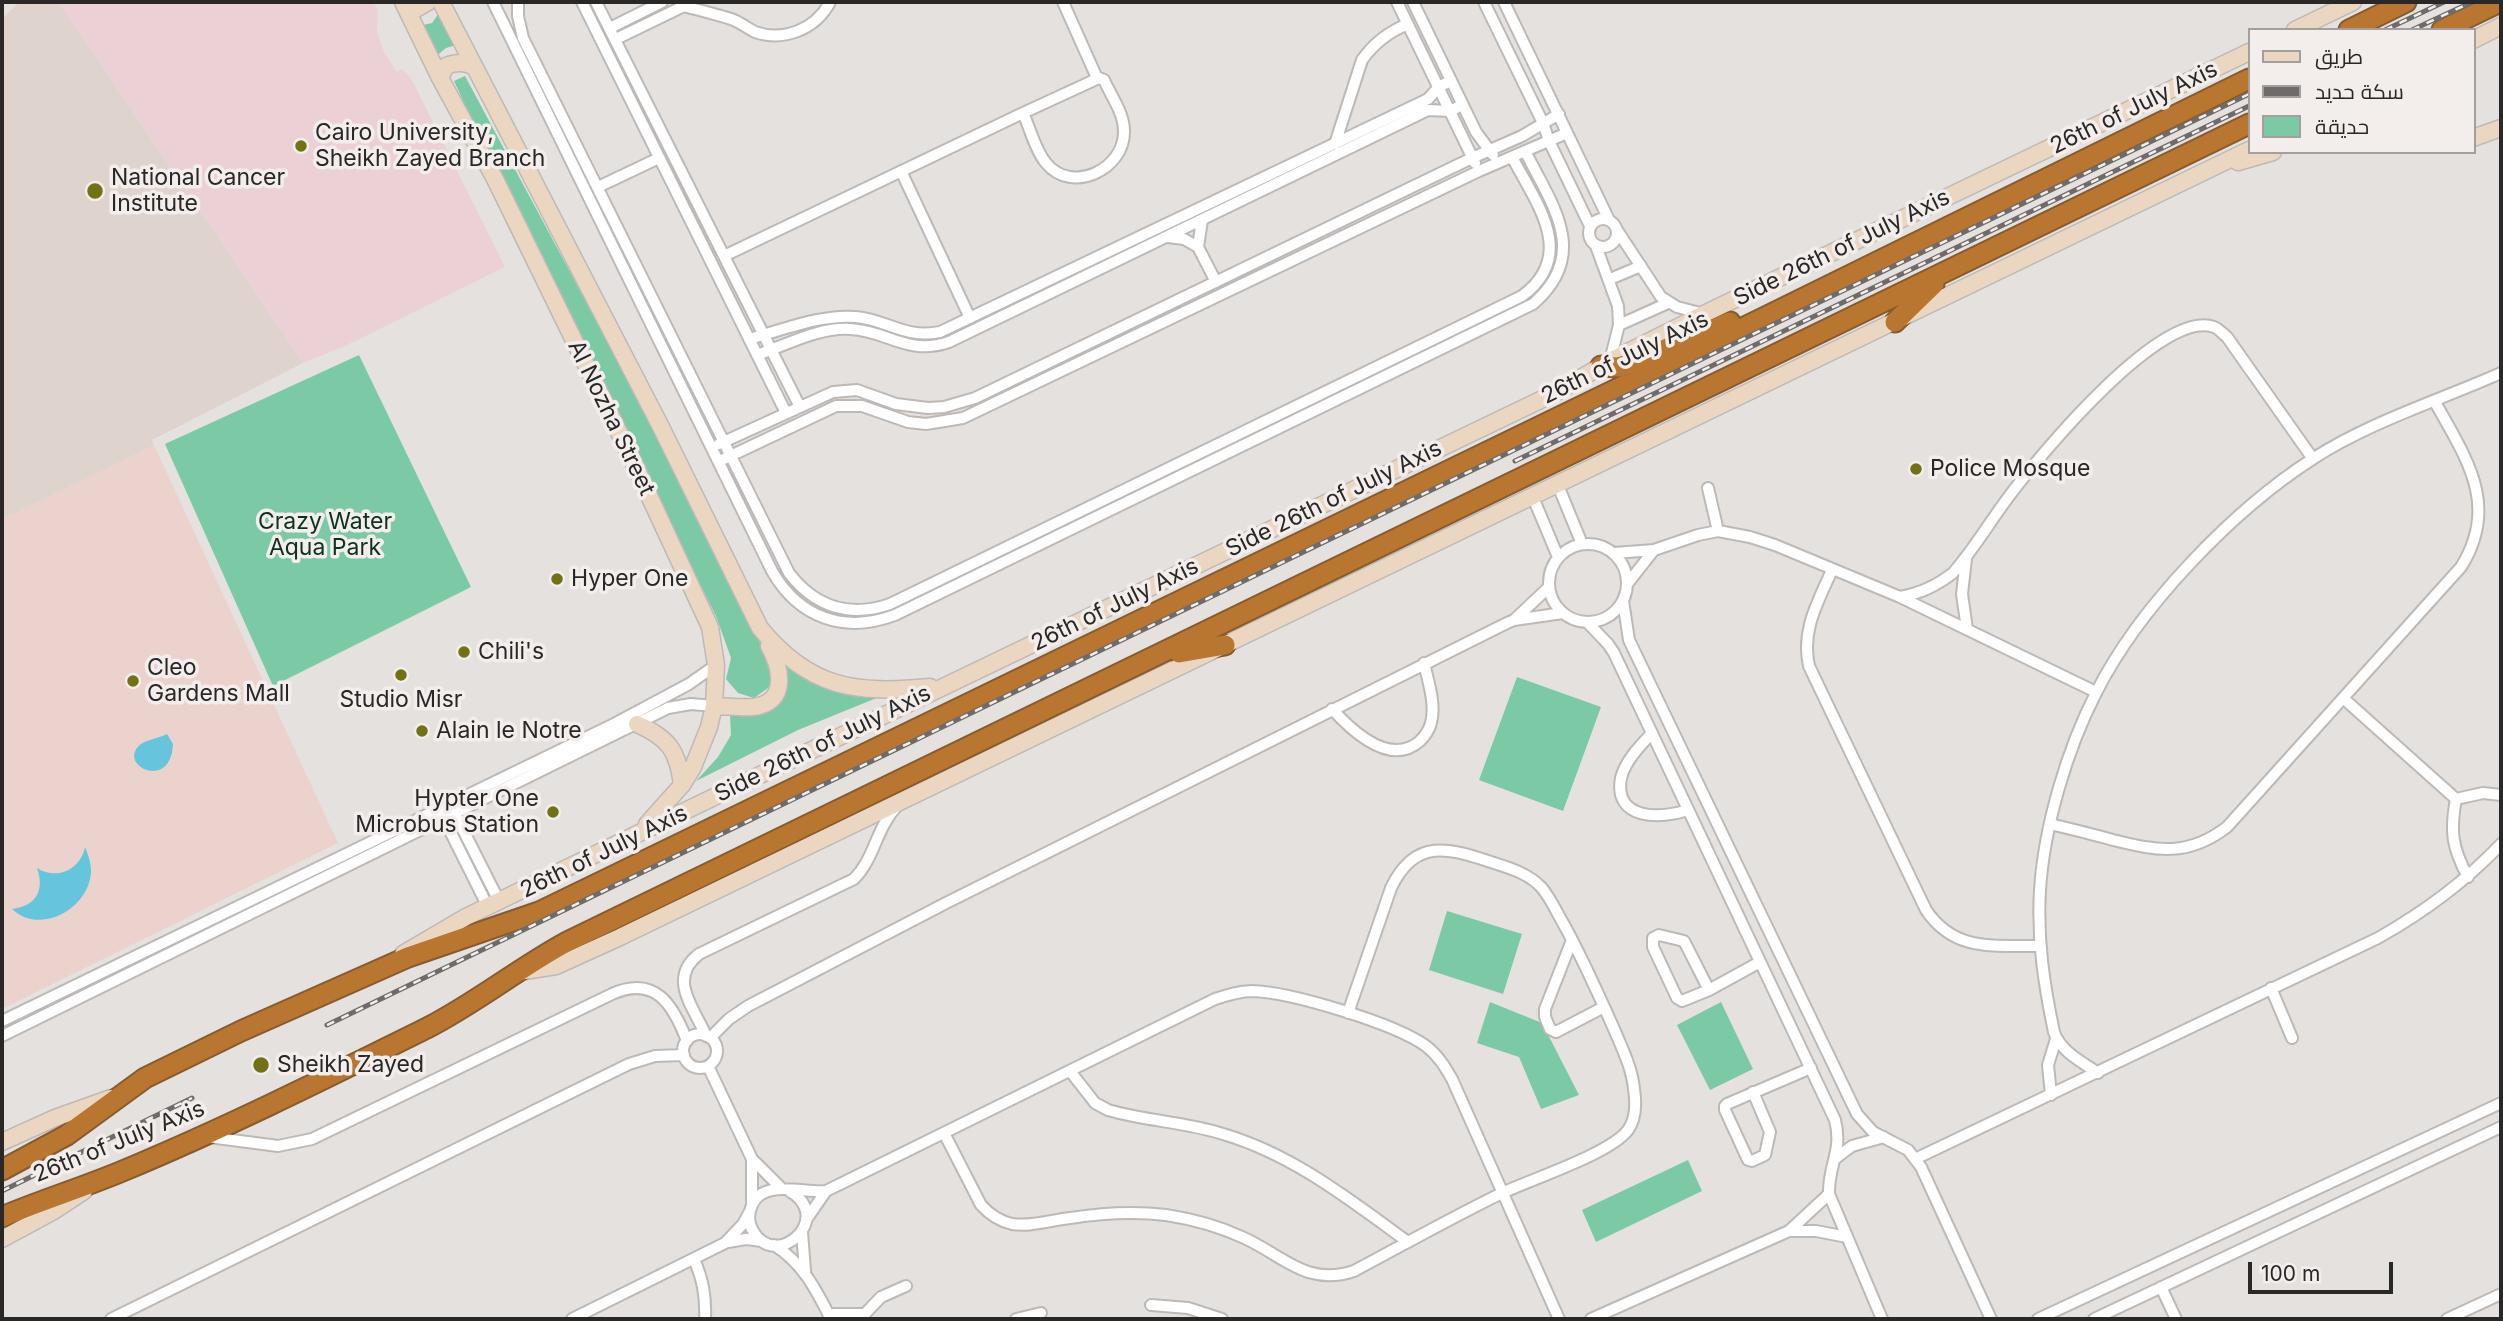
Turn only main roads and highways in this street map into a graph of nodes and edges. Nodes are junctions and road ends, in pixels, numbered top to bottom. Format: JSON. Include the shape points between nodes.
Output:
{"nodes":[{"id":1,"x":428,"y":2,"type":"edge"},
{"id":2,"x":441,"y":2,"type":"edge"},
{"id":3,"x":2353,"y":2,"type":"edge"},
{"id":4,"x":2406,"y":2,"type":"edge"},
{"id":5,"x":2500,"y":2,"type":"edge"},
{"id":6,"x":405,"y":5,"type":"edge"},
{"id":7,"x":2501,"y":26,"type":"edge"},
{"id":8,"x":2299,"y":28,"type":"edge"},
{"id":9,"x":2353,"y":28,"type":"edge"},
{"id":10,"x":2446,"y":28,"type":"edge"},
{"id":11,"x":2475,"y":39,"type":"edge"},
{"id":12,"x":2248,"y":52,"type":"edge"},
{"id":13,"x":473,"y":66,"type":"junction"},
{"id":14,"x":440,"y":79,"type":"junction"},
{"id":15,"x":2248,"y":79,"type":"edge"},
{"id":16,"x":2248,"y":124,"type":"edge"},
{"id":17,"x":2501,"y":128,"type":"edge"},
{"id":18,"x":2475,"y":137,"type":"edge"},
{"id":19,"x":2248,"y":150,"type":"edge"},
{"id":20,"x":2265,"y":154,"type":"edge"},
{"id":21,"x":2212,"y":168,"type":"junction"},
{"id":22,"x":1948,"y":271,"type":"junction"},
{"id":23,"x":1759,"y":320,"type":"junction"},
{"id":24,"x":1895,"y":322,"type":"junction"},
{"id":25,"x":1605,"y":364,"type":"junction"},
{"id":26,"x":760,"y":628,"type":"junction"},
{"id":27,"x":1225,"y":645,"type":"junction"},
{"id":28,"x":1157,"y":657,"type":"junction"},
{"id":29,"x":940,"y":686,"type":"junction"},
{"id":30,"x":714,"y":706,"type":"junction"},
{"id":31,"x":637,"y":724,"type":"road end"},
{"id":32,"x":682,"y":785,"type":"junction"},
{"id":33,"x":635,"y":835,"type":"junction"},
{"id":34,"x":382,"y":967,"type":"junction"},
{"id":35,"x":519,"y":972,"type":"junction"},
{"id":36,"x":117,"y":1097,"type":"junction"},
{"id":37,"x":2,"y":1142,"type":"edge"},
{"id":38,"x":2,"y":1170,"type":"edge"},
{"id":39,"x":97,"y":1181,"type":"junction"},
{"id":40,"x":2,"y":1217,"type":"edge"},
{"id":41,"x":2,"y":1239,"type":"edge"}],
"edges":[{"from":1,"to":6,"type":"main road","via":[[414,10]]},
{"from":2,"to":13,"type":"main road","name":"Al Nozha Street"},
{"from":3,"to":8,"type":"main road"},
{"from":4,"to":9,"type":"highway"},
{"from":5,"to":10,"type":"highway"},
{"from":6,"to":14,"type":"main road","name":"Al Nozha Street"},
{"from":7,"to":11,"type":"main road"},
{"from":12,"to":25,"type":"main road","name":"Side 26th of July Axis"},
{"from":13,"to":14,"type":"main road","via":[[446,66]]},
{"from":13,"to":26,"type":"main road","name":"Al Nozha Street"},
{"from":14,"to":30,"type":"main road","name":"Al Nozha Street","via":[[495,179],[710,627],[716,665]]},
{"from":15,"to":23,"type":"highway","name":"26th of July Axis"},
{"from":16,"to":22,"type":"highway","name":"26th of July Axis"},
{"from":17,"to":18,"type":"main road"},
{"from":19,"to":21,"type":"main road"},
{"from":20,"to":21,"type":"main road"},
{"from":21,"to":24,"type":"main road"},
{"from":22,"to":24,"type":"highway"},
{"from":22,"to":28,"type":"highway","name":"26th of July Axis"},
{"from":23,"to":25,"type":"highway","via":[[1725,323],[1624,366]]},
{"from":23,"to":34,"type":"highway","name":"26th of July Axis","via":[[538,912]]},
{"from":24,"to":27,"type":"main road"},
{"from":25,"to":29,"type":"main road","name":"Side 26th of July Axis","via":[[1555,393]]},
{"from":26,"to":29,"type":"main road","name":"Al Nozha Street","via":[[798,665],[839,685],[884,691]]},
{"from":26,"to":30,"type":"main road","via":[[780,669],[775,694],[752,707]]},
{"from":27,"to":28,"type":"highway"},
{"from":27,"to":35,"type":"main road","via":[[565,963]]},
{"from":28,"to":35,"type":"highway","name":"26th of July Axis","via":[[580,936]]},
{"from":29,"to":33,"type":"main road","name":"Side 26th of July Axis"},
{"from":30,"to":32,"type":"main road","name":"Al Nozha Street","via":[[702,747]]},
{"from":31,"to":32,"type":"main road","via":[[672,749]]},
{"from":32,"to":33,"type":"main road","name":"Al Nozha Street"},
{"from":33,"to":34,"type":"main road","name":"Side 26th of July Axis","via":[[434,935]]},
{"from":34,"to":36,"type":"highway","name":"26th of July Axis","via":[[168,1066]]},
{"from":35,"to":39,"type":"highway","name":"26th of July Axis","via":[[436,1023],[200,1137]]},
{"from":36,"to":37,"type":"main road"},
{"from":36,"to":38,"type":"highway","name":"26th of July Axis","via":[[67,1135]]},
{"from":39,"to":40,"type":"highway","name":"26th of July Axis"},
{"from":39,"to":41,"type":"main road"}]}
